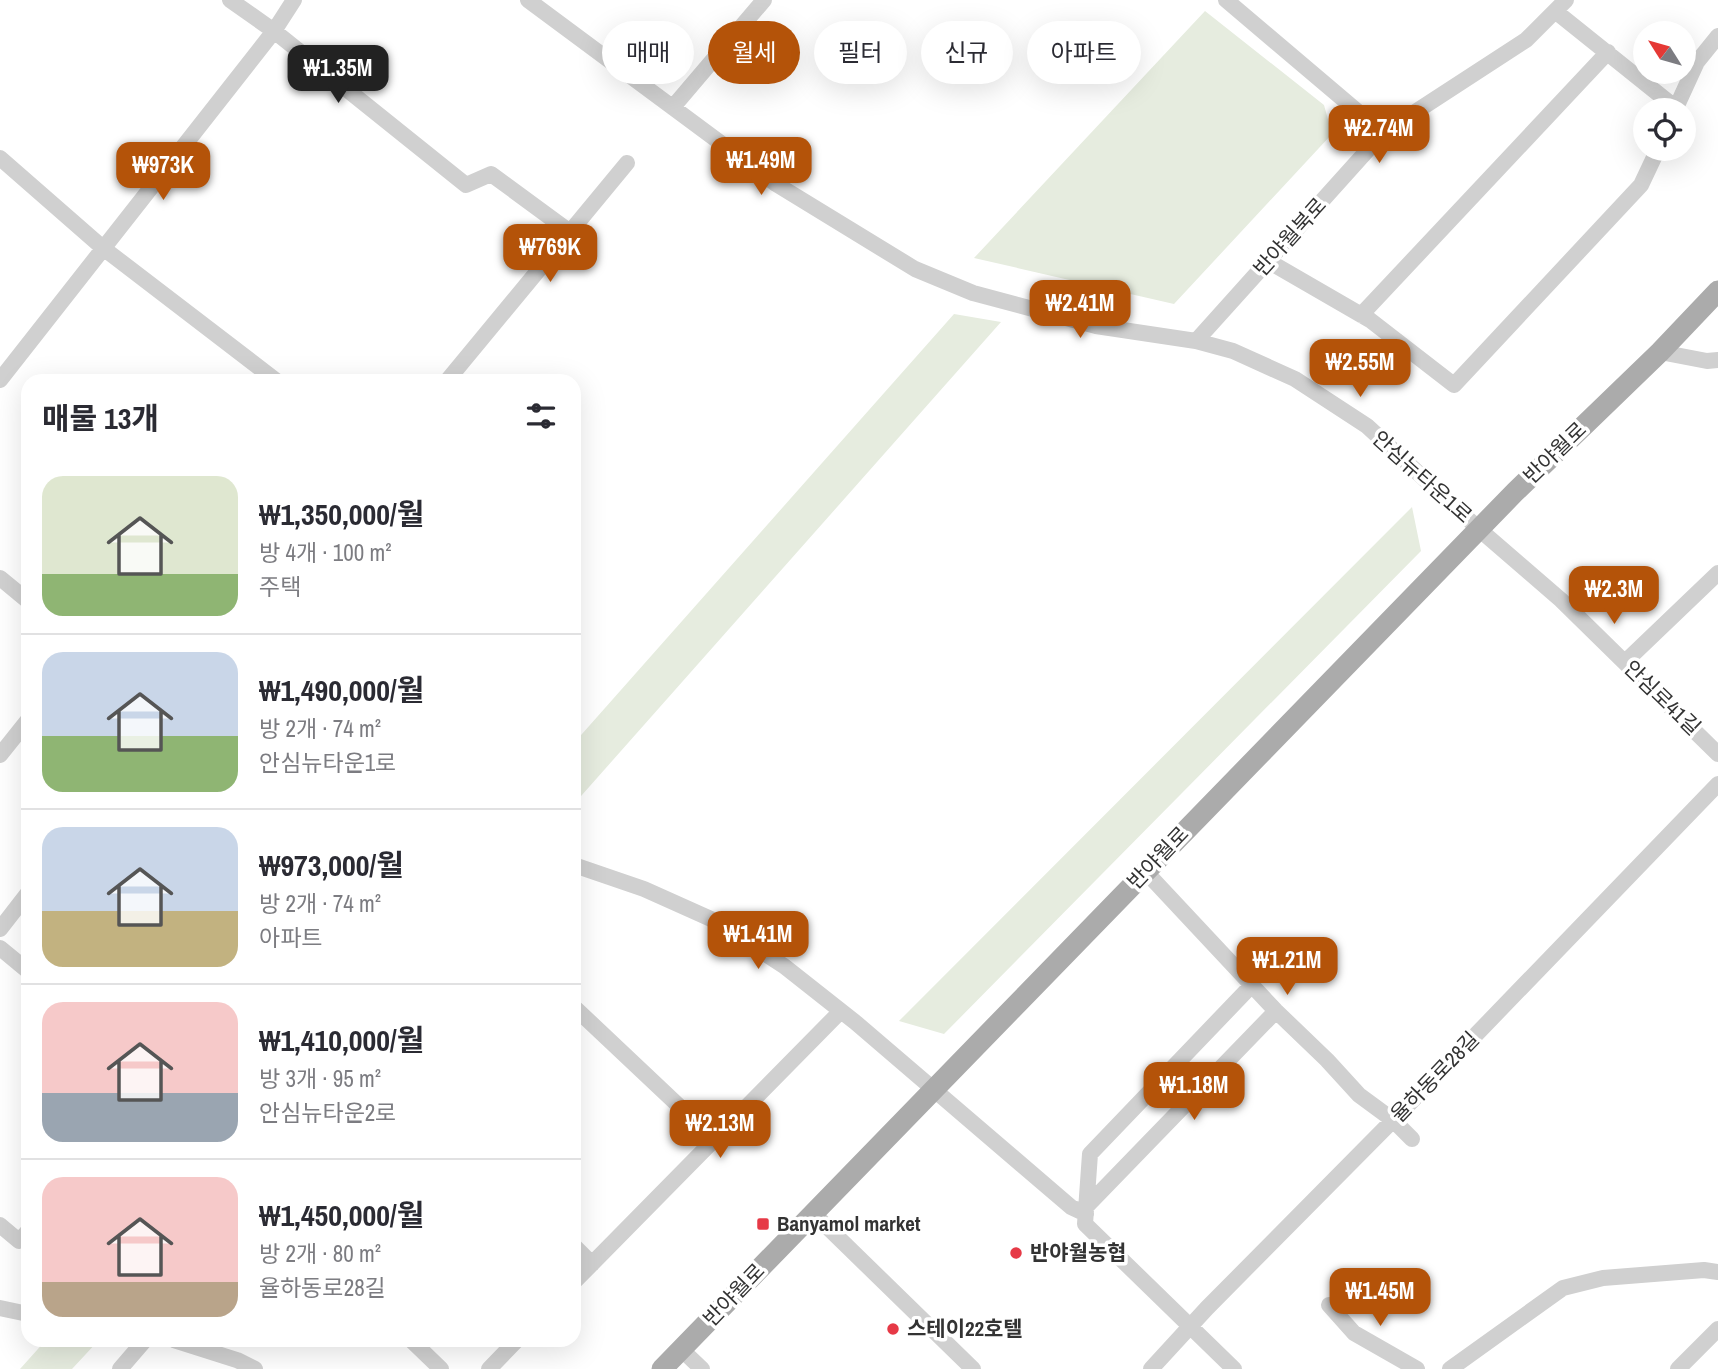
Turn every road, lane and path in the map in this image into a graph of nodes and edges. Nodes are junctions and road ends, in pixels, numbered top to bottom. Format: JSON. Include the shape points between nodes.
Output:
{"nodes":[{"id":1,"x":230,"y":0,"type":"edge"},
{"id":2,"x":294,"y":0,"type":"edge"},
{"id":3,"x":528,"y":0,"type":"edge"},
{"id":4,"x":764,"y":0,"type":"edge"},
{"id":5,"x":1226,"y":0,"type":"edge"},
{"id":6,"x":1561,"y":5,"type":"edge"},
{"id":7,"x":274,"y":31,"type":"junction"},
{"id":8,"x":1718,"y":36,"type":"edge"},
{"id":9,"x":1608,"y":52,"type":"junction"},
{"id":10,"x":1663,"y":98,"type":"edge"},
{"id":11,"x":1681,"y":98,"type":"edge"},
{"id":12,"x":673,"y":107,"type":"junction"},
{"id":13,"x":1383,"y":133,"type":"junction"},
{"id":14,"x":1653,"y":161,"type":"edge"},
{"id":15,"x":627,"y":163,"type":"dead end"},
{"id":16,"x":3,"y":165,"type":"edge"},
{"id":17,"x":570,"y":232,"type":"junction"},
{"id":18,"x":103,"y":248,"type":"junction"},
{"id":19,"x":1268,"y":261,"type":"junction"},
{"id":20,"x":1718,"y":291,"type":"edge"},
{"id":21,"x":1361,"y":315,"type":"junction"},
{"id":22,"x":1196,"y":341,"type":"junction"},
{"id":23,"x":1660,"y":352,"type":"junction"},
{"id":24,"x":1718,"y":360,"type":"edge"},
{"id":25,"x":268,"y":374,"type":"edge"},
{"id":26,"x":453,"y":374,"type":"edge"},
{"id":27,"x":0,"y":380,"type":"edge"},
{"id":28,"x":1480,"y":530,"type":"junction"},
{"id":29,"x":1718,"y":573,"type":"edge"},
{"id":30,"x":0,"y":579,"type":"edge"},
{"id":31,"x":21,"y":596,"type":"edge"},
{"id":32,"x":1625,"y":662,"type":"junction"},
{"id":33,"x":21,"y":729,"type":"edge"},
{"id":34,"x":1718,"y":754,"type":"edge"},
{"id":35,"x":0,"y":755,"type":"edge"},
{"id":36,"x":1718,"y":784,"type":"edge"},
{"id":37,"x":581,"y":867,"type":"edge"},
{"id":38,"x":1144,"y":872,"type":"junction"},
{"id":39,"x":21,"y":901,"type":"edge"},
{"id":40,"x":0,"y":929,"type":"edge"},
{"id":41,"x":0,"y":948,"type":"edge"},
{"id":42,"x":21,"y":965,"type":"edge"},
{"id":43,"x":1252,"y":985,"type":"junction"},
{"id":44,"x":841,"y":1011,"type":"junction"},
{"id":45,"x":1276,"y":1011,"type":"junction"},
{"id":46,"x":581,"y":1014,"type":"edge"},
{"id":47,"x":933,"y":1090,"type":"junction"},
{"id":48,"x":1393,"y":1120,"type":"junction"},
{"id":49,"x":715,"y":1139,"type":"junction"},
{"id":50,"x":1412,"y":1139,"type":"dead end"},
{"id":51,"x":813,"y":1213,"type":"junction"},
{"id":52,"x":1086,"y":1215,"type":"junction"},
{"id":53,"x":0,"y":1225,"type":"edge"},
{"id":54,"x":21,"y":1239,"type":"edge"},
{"id":55,"x":581,"y":1253,"type":"edge"},
{"id":56,"x":592,"y":1264,"type":"junction"},
{"id":57,"x":1718,"y":1272,"type":"edge"},
{"id":58,"x":581,"y":1275,"type":"edge"},
{"id":59,"x":1329,"y":1305,"type":"dead end"},
{"id":60,"x":0,"y":1308,"type":"edge"},
{"id":61,"x":21,"y":1312,"type":"edge"},
{"id":62,"x":1191,"y":1326,"type":"junction"},
{"id":63,"x":1718,"y":1329,"type":"edge"},
{"id":64,"x":139,"y":1347,"type":"edge"},
{"id":65,"x":196,"y":1347,"type":"edge"},
{"id":66,"x":418,"y":1347,"type":"edge"},
{"id":67,"x":510,"y":1347,"type":"edge"},
{"id":68,"x":681,"y":1349,"type":"junction"},
{"id":69,"x":120,"y":1369,"type":"edge"},
{"id":70,"x":255,"y":1369,"type":"edge"},
{"id":71,"x":440,"y":1369,"type":"edge"},
{"id":72,"x":489,"y":1369,"type":"edge"},
{"id":73,"x":662,"y":1369,"type":"edge"},
{"id":74,"x":702,"y":1369,"type":"edge"},
{"id":75,"x":974,"y":1369,"type":"edge"},
{"id":76,"x":1151,"y":1369,"type":"edge"},
{"id":77,"x":1234,"y":1369,"type":"edge"},
{"id":78,"x":1417,"y":1369,"type":"edge"},
{"id":79,"x":1450,"y":1369,"type":"edge"},
{"id":80,"x":1678,"y":1369,"type":"edge"}],
"edges":[{"from":1,"to":7,"type":"street"},
{"from":2,"to":7,"type":"street"},
{"from":3,"to":12,"type":"street","name":"안심뉴타운1로"},
{"from":4,"to":12,"type":"street"},
{"from":5,"to":13,"type":"street"},
{"from":6,"to":9,"type":"street"},
{"from":6,"to":13,"type":"street","name":"반야월북로","via":[[1526,40]]},
{"from":7,"to":17,"type":"street","via":[[466,185],[491,174]]},
{"from":7,"to":18,"type":"street"},
{"from":8,"to":11,"type":"street","via":[[1698,62]]},
{"from":9,"to":10,"type":"street"},
{"from":9,"to":21,"type":"street"},
{"from":12,"to":22,"type":"street","name":"안심뉴타운1로","via":[[776,184],[915,269],[973,293],[1096,326]]},
{"from":13,"to":19,"type":"street","name":"반야월북로"},
{"from":14,"to":21,"type":"street","via":[[1642,185],[1454,385]]},
{"from":15,"to":17,"type":"street"},
{"from":16,"to":18,"type":"street"},
{"from":17,"to":26,"type":"street"},
{"from":18,"to":25,"type":"street"},
{"from":18,"to":27,"type":"street"},
{"from":19,"to":21,"type":"street"},
{"from":19,"to":22,"type":"street","name":"반야월북로"},
{"from":20,"to":23,"type":"main road","name":"반야월로"},
{"from":22,"to":28,"type":"street","name":"안심뉴타운1로","via":[[1233,351],[1296,379],[1357,419]]},
{"from":23,"to":24,"type":"street"},
{"from":23,"to":28,"type":"main road","name":"반야월로"},
{"from":28,"to":32,"type":"street","name":"안심로41길"},
{"from":28,"to":38,"type":"main road","name":"반야월로"},
{"from":29,"to":32,"type":"street"},
{"from":30,"to":31,"type":"street"},
{"from":32,"to":34,"type":"street","name":"안심로41길"},
{"from":33,"to":35,"type":"street"},
{"from":36,"to":48,"type":"street","name":"율하동로28길"},
{"from":37,"to":44,"type":"street","via":[[711,919],[784,966]]},
{"from":38,"to":43,"type":"street"},
{"from":38,"to":47,"type":"main road","name":"반야월로"},
{"from":39,"to":40,"type":"street"},
{"from":41,"to":42,"type":"street"},
{"from":43,"to":45,"type":"street"},
{"from":43,"to":52,"type":"street","via":[[1090,1153]]},
{"from":44,"to":47,"type":"street"},
{"from":44,"to":49,"type":"street"},
{"from":45,"to":48,"type":"street","via":[[1359,1095]]},
{"from":45,"to":52,"type":"street"},
{"from":46,"to":49,"type":"street"},
{"from":47,"to":51,"type":"main road","name":"반야월로"},
{"from":47,"to":52,"type":"street"},
{"from":48,"to":50,"type":"street"},
{"from":48,"to":62,"type":"street","name":"율하동로28길"},
{"from":49,"to":56,"type":"street"},
{"from":51,"to":68,"type":"main road","name":"반야월로"},
{"from":51,"to":75,"type":"street"},
{"from":52,"to":62,"type":"street"},
{"from":53,"to":54,"type":"street"},
{"from":55,"to":56,"type":"street"},
{"from":56,"to":58,"type":"street"},
{"from":57,"to":79,"type":"street","via":[[1603,1278],[1563,1289]]},
{"from":59,"to":78,"type":"street","via":[[1354,1333]]},
{"from":60,"to":61,"type":"street"},
{"from":62,"to":76,"type":"street","name":"율하동로28길"},
{"from":62,"to":77,"type":"street"},
{"from":63,"to":80,"type":"street"},
{"from":64,"to":69,"type":"street"},
{"from":65,"to":70,"type":"street"},
{"from":66,"to":71,"type":"street"},
{"from":67,"to":72,"type":"street"},
{"from":68,"to":73,"type":"main road","name":"반야월로"},
{"from":68,"to":74,"type":"street"}]}
